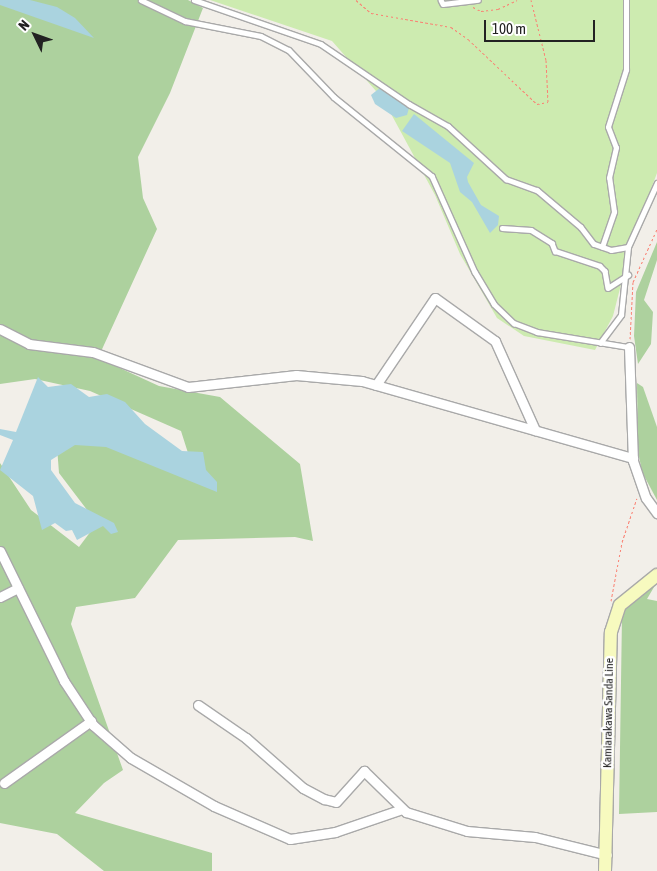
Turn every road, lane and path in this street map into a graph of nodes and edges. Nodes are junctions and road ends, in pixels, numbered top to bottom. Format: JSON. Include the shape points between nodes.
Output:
{"nodes":[{"id":1,"x":141,"y":0,"type":"edge"},
{"id":2,"x":194,"y":0,"type":"edge"},
{"id":3,"x":356,"y":0,"type":"edge"},
{"id":4,"x":441,"y":0,"type":"edge"},
{"id":5,"x":478,"y":0,"type":"edge"},
{"id":6,"x":517,"y":0,"type":"edge"},
{"id":7,"x":531,"y":0,"type":"edge"},
{"id":8,"x":626,"y":0,"type":"edge"},
{"id":9,"x":467,"y":4,"type":"dead end"},
{"id":10,"x":657,"y":183,"type":"edge"},
{"id":11,"x":502,"y":228,"type":"dead end"},
{"id":12,"x":657,"y":229,"type":"edge"},
{"id":13,"x":602,"y":247,"type":"junction"},
{"id":14,"x":628,"y":247,"type":"junction"},
{"id":15,"x":628,"y":275,"type":"junction"},
{"id":16,"x":0,"y":329,"type":"edge"},
{"id":17,"x":600,"y":343,"type":"junction"},
{"id":18,"x":629,"y":347,"type":"junction"},
{"id":19,"x":376,"y":384,"type":"junction"},
{"id":20,"x":535,"y":430,"type":"junction"},
{"id":21,"x":632,"y":458,"type":"junction"},
{"id":22,"x":641,"y":486,"type":"junction"},
{"id":23,"x":657,"y":513,"type":"edge"},
{"id":24,"x":0,"y":552,"type":"edge"},
{"id":25,"x":657,"y":575,"type":"edge"},
{"id":26,"x":18,"y":588,"type":"junction"},
{"id":27,"x":0,"y":597,"type":"edge"},
{"id":28,"x":611,"y":605,"type":"dead end"},
{"id":29,"x":198,"y":706,"type":"dead end"},
{"id":30,"x":91,"y":722,"type":"junction"},
{"id":31,"x":4,"y":783,"type":"dead end"},
{"id":32,"x":402,"y":809,"type":"junction"},
{"id":33,"x":607,"y":855,"type":"junction"},
{"id":34,"x":605,"y":871,"type":"edge"}],
"edges":[{"from":1,"to":17,"type":"lane","via":[[185,21],[261,36],[289,50],[334,97],[432,176],[475,272],[500,311],[514,324],[537,332]]},
{"from":2,"to":13,"type":"lane","via":[[320,44],[409,104],[448,126],[506,179],[537,190],[581,226],[594,244]]},
{"from":3,"to":7,"type":"path","via":[[371,14],[451,28],[468,39],[537,104],[548,102],[546,60]]},
{"from":4,"to":5,"type":"lane","via":[[443,4]]},
{"from":6,"to":9,"type":"path","via":[[481,11]]},
{"from":8,"to":13,"type":"lane","via":[[626,70],[608,127],[616,148],[609,178],[614,212]]},
{"from":10,"to":14,"type":"lane"},
{"from":11,"to":15,"type":"lane","via":[[531,230],[552,243],[555,251],[600,266],[605,271],[608,288]]},
{"from":12,"to":18,"type":"path","via":[[633,282]]},
{"from":13,"to":14,"type":"lane","via":[[610,250]]},
{"from":14,"to":15,"type":"lane"},
{"from":15,"to":17,"type":"lane","via":[[621,315]]},
{"from":16,"to":19,"type":"street","via":[[29,344],[93,352],[188,387],[303,374]]},
{"from":17,"to":18,"type":"lane"},
{"from":18,"to":21,"type":"street"},
{"from":19,"to":20,"type":"street"},
{"from":19,"to":20,"type":"street","via":[[435,298],[495,341]]},
{"from":20,"to":21,"type":"street"},
{"from":21,"to":22,"type":"street"},
{"from":22,"to":23,"type":"street"},
{"from":22,"to":28,"type":"path","via":[[622,542]]},
{"from":24,"to":26,"type":"street"},
{"from":25,"to":33,"type":"main road","name":"Kamiarakawa Sanda Line","via":[[620,604],[611,632]]},
{"from":26,"to":27,"type":"street"},
{"from":26,"to":30,"type":"street","via":[[44,645]]},
{"from":29,"to":32,"type":"street","via":[[246,738],[303,788],[324,799],[336,802],[364,771]]},
{"from":30,"to":31,"type":"street"},
{"from":30,"to":32,"type":"street","via":[[106,738],[152,771],[279,837],[309,838]]},
{"from":32,"to":33,"type":"street","via":[[467,831],[535,837]]},
{"from":33,"to":34,"type":"main road","name":"Kamiarakawa Sanda Line"}]}
